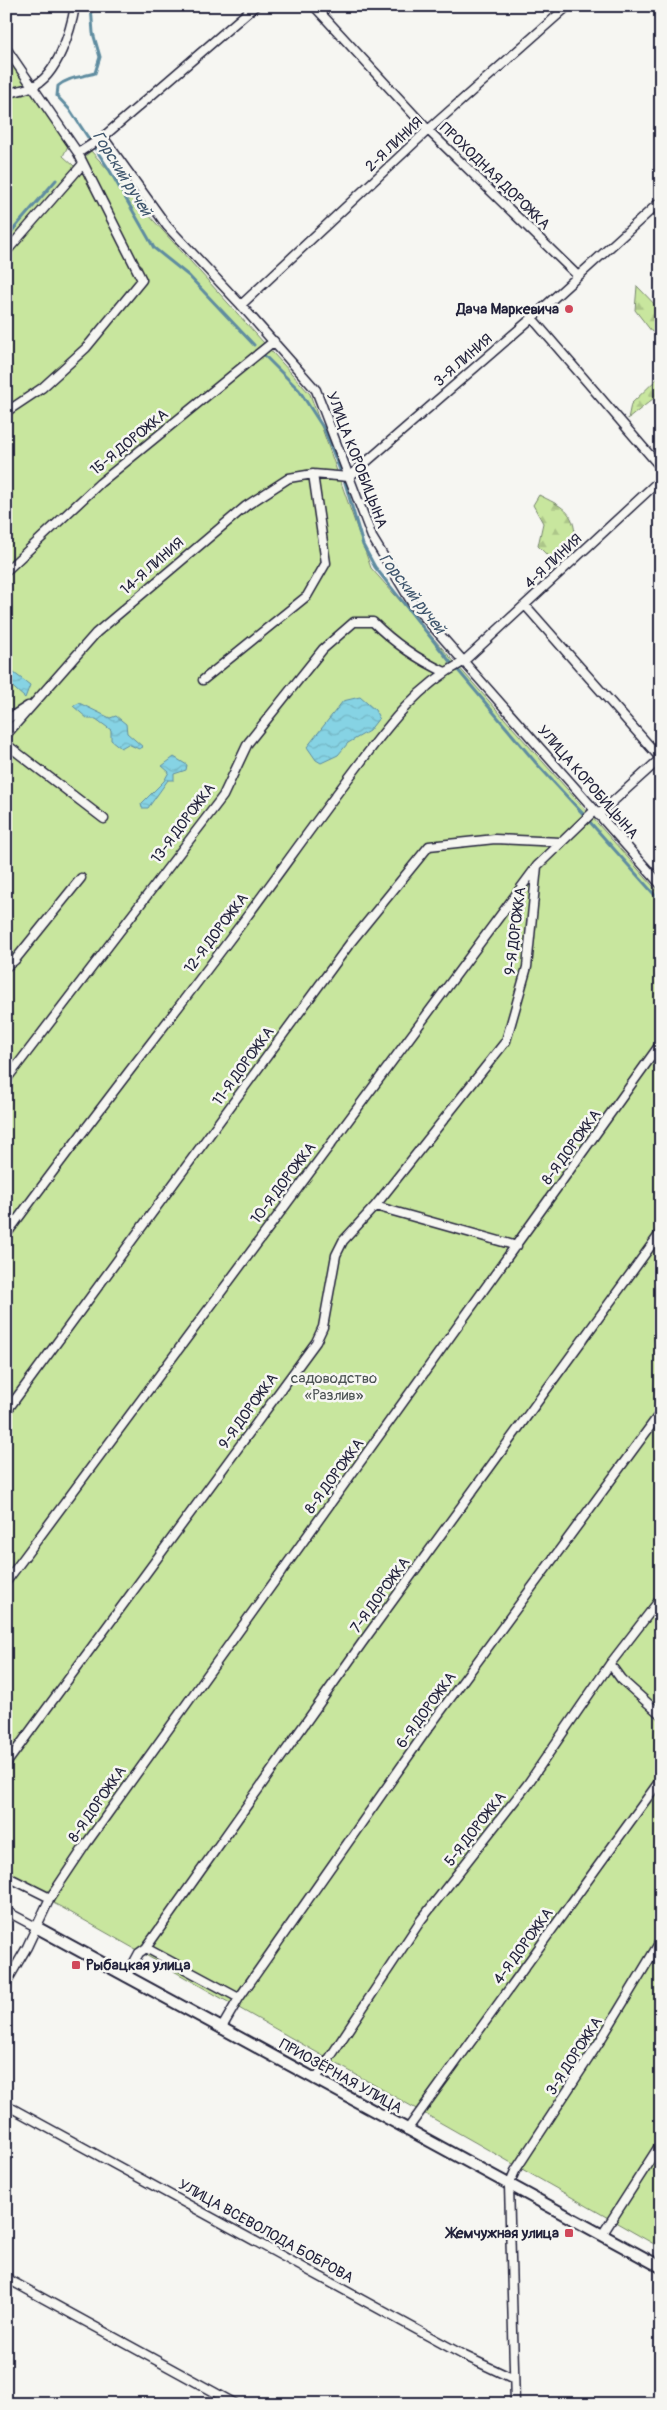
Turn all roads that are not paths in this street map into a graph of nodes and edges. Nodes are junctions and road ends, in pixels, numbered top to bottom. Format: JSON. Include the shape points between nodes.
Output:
{"nodes":[{"id":1,"x":75,"y":6,"type":"edge"},
{"id":2,"x":254,"y":6,"type":"edge"},
{"id":3,"x":314,"y":6,"type":"edge"},
{"id":4,"x":568,"y":6,"type":"edge"},
{"id":5,"x":6,"y":48,"type":"edge"},
{"id":6,"x":34,"y":86,"type":"junction"},
{"id":7,"x":6,"y":94,"type":"edge"},
{"id":8,"x":428,"y":130,"type":"junction"},
{"id":9,"x":99,"y":139,"type":"junction"},
{"id":10,"x":78,"y":153,"type":"junction"},
{"id":11,"x":82,"y":165,"type":"junction"},
{"id":12,"x":661,"y":201,"type":"edge"},
{"id":13,"x":6,"y":252,"type":"edge"},
{"id":14,"x":578,"y":276,"type":"junction"},
{"id":15,"x":241,"y":305,"type":"junction"},
{"id":16,"x":532,"y":318,"type":"junction"},
{"id":17,"x":274,"y":342,"type":"junction"},
{"id":18,"x":6,"y":412,"type":"edge"},
{"id":19,"x":661,"y":468,"type":"edge"},
{"id":20,"x":313,"y":474,"type":"junction"},
{"id":21,"x":349,"y":478,"type":"junction"},
{"id":22,"x":661,"y":480,"type":"edge"},
{"id":23,"x":6,"y":570,"type":"edge"},
{"id":24,"x":525,"y":605,"type":"junction"},
{"id":25,"x":463,"y":662,"type":"junction"},
{"id":26,"x":445,"y":672,"type":"junction"},
{"id":27,"x":203,"y":680,"type":"dead end"},
{"id":28,"x":36,"y":701,"type":"junction"},
{"id":29,"x":6,"y":720,"type":"edge"},
{"id":30,"x":6,"y":735,"type":"edge"},
{"id":31,"x":6,"y":744,"type":"edge"},
{"id":32,"x":661,"y":759,"type":"edge"},
{"id":33,"x":597,"y":812,"type":"junction"},
{"id":34,"x":104,"y":819,"type":"dead end"},
{"id":35,"x":560,"y":842,"type":"junction"},
{"id":36,"x":537,"y":866,"type":"junction"},
{"id":37,"x":81,"y":878,"type":"dead end"},
{"id":38,"x":661,"y":885,"type":"edge"},
{"id":39,"x":6,"y":967,"type":"edge"},
{"id":40,"x":661,"y":1043,"type":"edge"},
{"id":41,"x":6,"y":1080,"type":"edge"},
{"id":42,"x":375,"y":1206,"type":"junction"},
{"id":43,"x":661,"y":1232,"type":"edge"},
{"id":44,"x":6,"y":1235,"type":"edge"},
{"id":45,"x":517,"y":1246,"type":"junction"},
{"id":46,"x":6,"y":1412,"type":"edge"},
{"id":47,"x":661,"y":1412,"type":"edge"},
{"id":48,"x":6,"y":1582,"type":"edge"},
{"id":49,"x":661,"y":1598,"type":"edge"},
{"id":50,"x":610,"y":1664,"type":"junction"},
{"id":51,"x":661,"y":1715,"type":"edge"},
{"id":52,"x":6,"y":1764,"type":"edge"},
{"id":53,"x":661,"y":1779,"type":"edge"},
{"id":54,"x":6,"y":1876,"type":"edge"},
{"id":55,"x":50,"y":1898,"type":"junction"},
{"id":56,"x":6,"y":1911,"type":"edge"},
{"id":57,"x":36,"y":1927,"type":"junction"},
{"id":58,"x":661,"y":1940,"type":"edge"},
{"id":59,"x":146,"y":1948,"type":"junction"},
{"id":60,"x":126,"y":1977,"type":"junction"},
{"id":61,"x":6,"y":1983,"type":"edge"},
{"id":62,"x":239,"y":1998,"type":"junction"},
{"id":63,"x":221,"y":2028,"type":"junction"},
{"id":64,"x":315,"y":2080,"type":"junction"},
{"id":65,"x":6,"y":2105,"type":"edge"},
{"id":66,"x":407,"y":2130,"type":"junction"},
{"id":67,"x":661,"y":2143,"type":"edge"},
{"id":68,"x":509,"y":2185,"type":"junction"},
{"id":69,"x":602,"y":2235,"type":"junction"},
{"id":70,"x":661,"y":2267,"type":"edge"},
{"id":71,"x":6,"y":2278,"type":"edge"},
{"id":72,"x":514,"y":2379,"type":"junction"},
{"id":73,"x":236,"y":2404,"type":"edge"},
{"id":74,"x":515,"y":2404,"type":"edge"}],
"edges":[{"from":1,"to":6,"type":"street","via":[[64,46],[47,76]]},
{"from":2,"to":9,"type":"street"},
{"from":3,"to":8,"type":"street","name":"ПРОХОДНАЯ ДОРОЖКА"},
{"from":4,"to":8,"type":"street","name":"2-Я ЛИНИЯ"},
{"from":5,"to":6,"type":"street"},
{"from":6,"to":7,"type":"street"},
{"from":6,"to":10,"type":"street"},
{"from":8,"to":14,"type":"street","name":"ПРОХОДНАЯ ДОРОЖКА"},
{"from":8,"to":15,"type":"street","name":"2-Я ЛИНИЯ"},
{"from":9,"to":10,"type":"street"},
{"from":9,"to":15,"type":"street","name":"УЛИЦА КОРОБИЦЫНА","via":[[166,226]]},
{"from":10,"to":11,"type":"street"},
{"from":11,"to":13,"type":"street"},
{"from":11,"to":18,"type":"street","via":[[142,280],[86,348],[42,388]]},
{"from":12,"to":14,"type":"street","name":"3-Я ЛИНИЯ"},
{"from":14,"to":16,"type":"street","name":"3-Я ЛИНИЯ"},
{"from":15,"to":17,"type":"street","name":"УЛИЦА КОРОБИЦЫНА"},
{"from":16,"to":19,"type":"street"},
{"from":16,"to":21,"type":"street","name":"3-Я ЛИНИЯ"},
{"from":17,"to":21,"type":"street","name":"УЛИЦА КОРОБИЦЫНА","via":[[316,390]]},
{"from":17,"to":23,"type":"street","name":"15-Я ДОРОЖКА","via":[[100,483]]},
{"from":20,"to":21,"type":"street","name":"14-Я ЛИНИЯ"},
{"from":20,"to":27,"type":"street","via":[[326,563],[307,596]]},
{"from":20,"to":28,"type":"street","name":"14-Я ЛИНИЯ","via":[[289,478],[246,506],[181,559],[96,633]]},
{"from":21,"to":25,"type":"street","name":"УЛИЦА КОРОБИЦЫНА","via":[[372,537],[412,603]]},
{"from":22,"to":24,"type":"street","name":"4-Я ЛИНИЯ"},
{"from":24,"to":25,"type":"street","name":"4-Я ЛИНИЯ"},
{"from":24,"to":32,"type":"street"},
{"from":25,"to":26,"type":"street","name":"12-Я ДОРОЖКА"},
{"from":25,"to":33,"type":"street","name":"УЛИЦА КОРОБИЦЫНА"},
{"from":26,"to":41,"type":"street","name":"13-Я ДОРОЖКА","via":[[393,642],[373,622],[354,622],[323,649],[248,743],[223,796]]},
{"from":26,"to":44,"type":"street","name":"12-Я ДОРОЖКА","via":[[396,715]]},
{"from":28,"to":29,"type":"street"},
{"from":28,"to":30,"type":"street","name":"14-Я ЛИНИЯ"},
{"from":31,"to":34,"type":"street"},
{"from":32,"to":33,"type":"street","name":"10-Я ДОРОЖКА"},
{"from":33,"to":35,"type":"street","name":"10-Я ДОРОЖКА"},
{"from":33,"to":38,"type":"street","name":"УЛИЦА КОРОБИЦЫНА"},
{"from":35,"to":36,"type":"street","name":"10-Я ДОРОЖКА"},
{"from":35,"to":46,"type":"street","name":"11-Я ДОРОЖКА","via":[[495,840],[429,846],[351,942]]},
{"from":36,"to":42,"type":"street","name":"9-Я ДОРОЖКА","via":[[527,967],[506,1041]]},
{"from":36,"to":48,"type":"street","name":"10-Я ДОРОЖКА"},
{"from":37,"to":39,"type":"street"},
{"from":40,"to":45,"type":"street","name":"8-Я ДОРОЖКА"},
{"from":42,"to":45,"type":"street"},
{"from":42,"to":52,"type":"street","name":"9-Я ДОРОЖКА","via":[[343,1241],[336,1255],[323,1327],[316,1342]]},
{"from":43,"to":59,"type":"street","name":"7-Я ДОРОЖКА"},
{"from":45,"to":55,"type":"street","name":"8-Я ДОРОЖКА"},
{"from":47,"to":62,"type":"street","name":"6-Я ДОРОЖКА","via":[[424,1734]]},
{"from":49,"to":50,"type":"street","name":"5-Я ДОРОЖКА"},
{"from":50,"to":51,"type":"street","via":[[621,1679]]},
{"from":50,"to":64,"type":"street","name":"5-Я ДОРОЖКА","via":[[527,1785],[421,1920]]},
{"from":53,"to":66,"type":"street","name":"4-Я ДОРОЖКА"},
{"from":54,"to":55,"type":"street"},
{"from":55,"to":57,"type":"street","name":"8-Я ДОРОЖКА"},
{"from":56,"to":57,"type":"street","name":"ПРИОЗЁРНАЯ УЛИЦА"},
{"from":57,"to":60,"type":"street","name":"ПРИОЗЁРНАЯ УЛИЦА"},
{"from":57,"to":61,"type":"street"},
{"from":58,"to":68,"type":"street","name":"3-Я ДОРОЖКА"},
{"from":59,"to":60,"type":"street","name":"7-Я ДОРОЖКА"},
{"from":59,"to":62,"type":"street"},
{"from":60,"to":63,"type":"street","name":"ПРИОЗЁРНАЯ УЛИЦА"},
{"from":62,"to":63,"type":"street","name":"6-Я ДОРОЖКА"},
{"from":63,"to":64,"type":"street","name":"ПРИОЗЁРНАЯ УЛИЦА"},
{"from":64,"to":66,"type":"street","name":"ПРИОЗЁРНАЯ УЛИЦА"},
{"from":65,"to":72,"type":"street","name":"УЛИЦА ВСЕВОЛОДА БОБРОВА","via":[[465,2356]]},
{"from":66,"to":68,"type":"street","name":"ПРИОЗЁРНАЯ УЛИЦА"},
{"from":67,"to":69,"type":"street"},
{"from":68,"to":69,"type":"street","name":"ПРИОЗЁРНАЯ УЛИЦА"},
{"from":68,"to":72,"type":"street"},
{"from":69,"to":70,"type":"street","name":"ПРИОЗЁРНАЯ УЛИЦА"},
{"from":71,"to":73,"type":"street"},
{"from":72,"to":74,"type":"street"}]}
